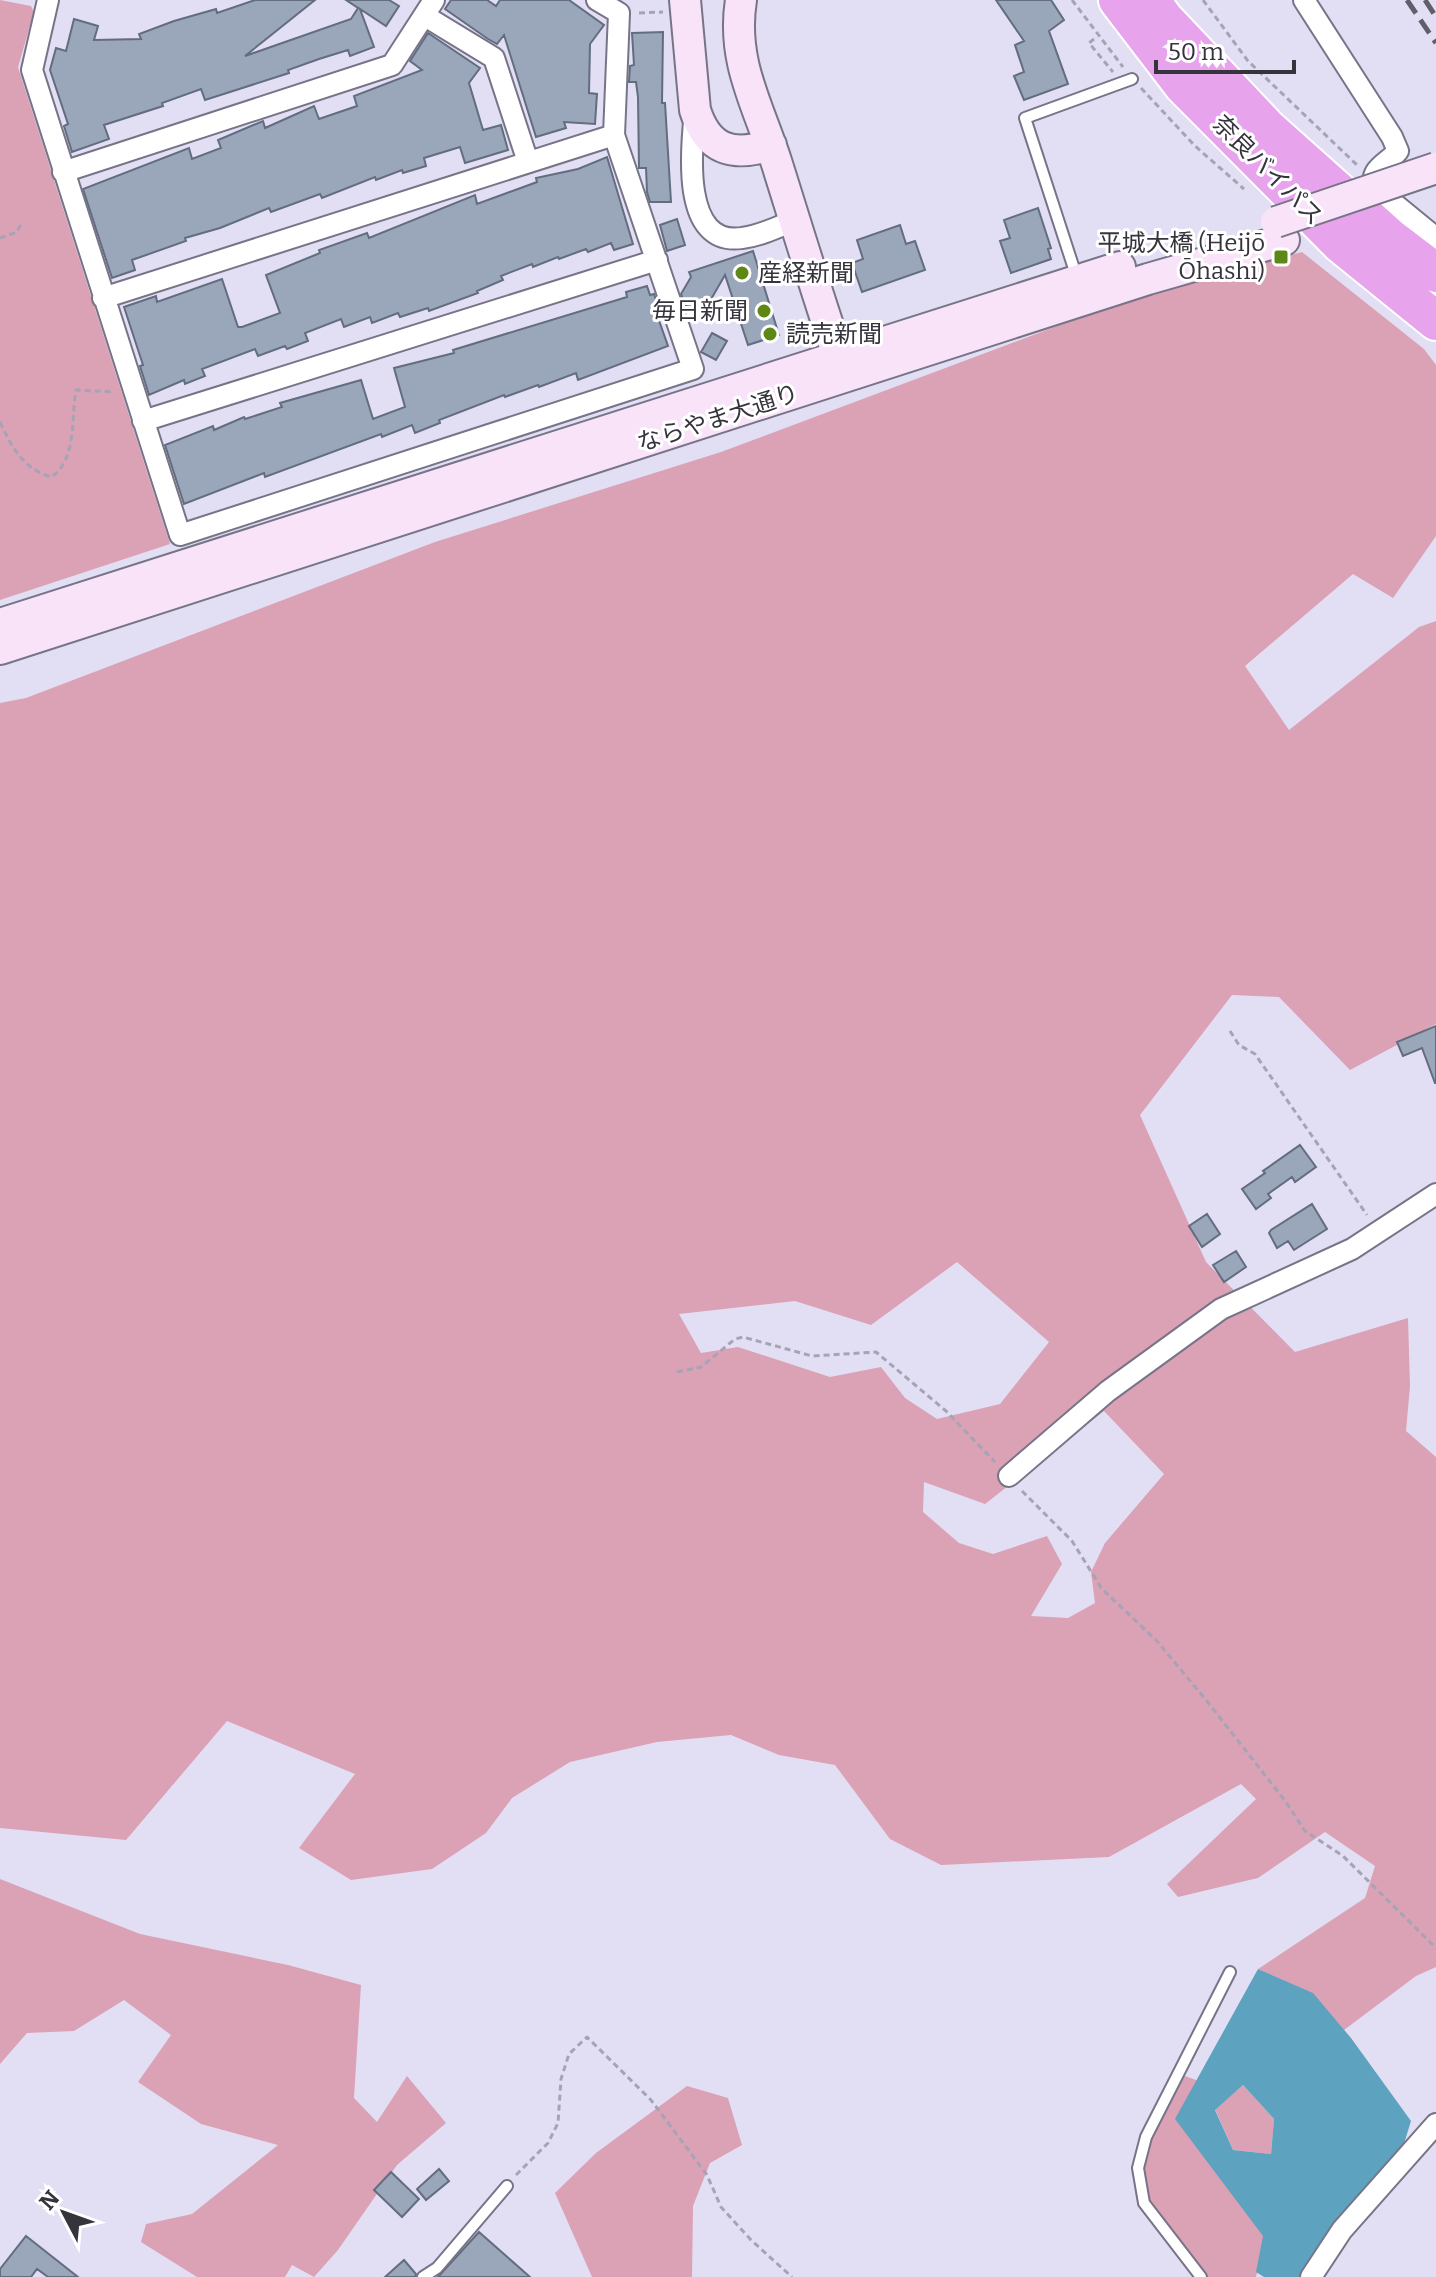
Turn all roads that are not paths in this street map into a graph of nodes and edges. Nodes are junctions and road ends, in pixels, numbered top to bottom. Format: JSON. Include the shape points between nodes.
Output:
{"nodes":[{"id":1,"x":48,"y":0,"type":"edge"},
{"id":2,"x":597,"y":0,"type":"edge"},
{"id":3,"x":741,"y":0,"type":"edge"},
{"id":4,"x":1092,"y":0,"type":"edge"},
{"id":5,"x":1118,"y":0,"type":"edge"},
{"id":6,"x":1150,"y":0,"type":"edge"},
{"id":7,"x":1180,"y":0,"type":"edge"},
{"id":8,"x":1304,"y":0,"type":"edge"},
{"id":9,"x":684,"y":6,"type":"edge"},
{"id":10,"x":429,"y":8,"type":"edge"},
{"id":11,"x":1127,"y":81,"type":"road end"},
{"id":12,"x":695,"y":110,"type":"junction"},
{"id":13,"x":614,"y":135,"type":"junction"},
{"id":14,"x":771,"y":145,"type":"junction"},
{"id":15,"x":528,"y":162,"type":"junction"},
{"id":16,"x":1436,"y":168,"type":"edge"},
{"id":17,"x":63,"y":172,"type":"junction"},
{"id":18,"x":1436,"y":188,"type":"edge"},
{"id":19,"x":795,"y":220,"type":"junction"},
{"id":20,"x":1280,"y":231,"type":"junction"},
{"id":21,"x":1389,"y":237,"type":"junction"},
{"id":22,"x":1436,"y":238,"type":"edge"},
{"id":23,"x":1341,"y":244,"type":"junction"},
{"id":24,"x":657,"y":260,"type":"junction"},
{"id":25,"x":1436,"y":273,"type":"edge"},
{"id":26,"x":1078,"y":280,"type":"junction"},
{"id":27,"x":103,"y":298,"type":"junction"},
{"id":28,"x":1436,"y":321,"type":"edge"},
{"id":29,"x":842,"y":367,"type":"junction"},
{"id":30,"x":143,"y":421,"type":"junction"},
{"id":31,"x":0,"y":624,"type":"edge"},
{"id":32,"x":0,"y":649,"type":"edge"},
{"id":33,"x":1436,"y":1194,"type":"edge"},
{"id":34,"x":1009,"y":1476,"type":"road end"},
{"id":35,"x":1230,"y":1972,"type":"dead end"},
{"id":36,"x":1436,"y":2124,"type":"edge"},
{"id":37,"x":507,"y":2186,"type":"road end"},
{"id":38,"x":423,"y":2277,"type":"edge"},
{"id":39,"x":1201,"y":2277,"type":"edge"},
{"id":40,"x":1311,"y":2277,"type":"edge"}],
"edges":[{"from":1,"to":17,"type":"street","via":[[32,70]]},
{"from":2,"to":13,"type":"street","via":[[619,13]]},
{"from":3,"to":14,"type":"street","via":[[738,44]]},
{"from":4,"to":23,"type":"highway","via":[[1178,103]]},
{"from":5,"to":23,"type":"highway","name":"奈良バイパス","via":[[1183,85]]},
{"from":6,"to":21,"type":"highway","name":"奈良バイパス","via":[[1268,129]]},
{"from":7,"to":21,"type":"highway"},
{"from":8,"to":22,"type":"street","via":[[1398,151],[1373,172],[1375,188]]},
{"from":9,"to":12,"type":"street"},
{"from":10,"to":15,"type":"street","via":[[494,58]]},
{"from":10,"to":17,"type":"street","via":[[392,65]]},
{"from":11,"to":26,"type":"lane","via":[[1025,118]]},
{"from":12,"to":14,"type":"street","via":[[705,134],[721,147],[751,152]]},
{"from":12,"to":19,"type":"street","via":[[696,203],[703,223],[719,235],[742,238]]},
{"from":13,"to":15,"type":"street"},
{"from":13,"to":24,"type":"street"},
{"from":14,"to":19,"type":"street"},
{"from":15,"to":27,"type":"street"},
{"from":16,"to":20,"type":"street","name":"ならやま大通り","bridge":true},
{"from":17,"to":27,"type":"street"},
{"from":18,"to":20,"type":"street","name":"ならやま大通り"},
{"from":19,"to":29,"type":"street"},
{"from":20,"to":26,"type":"street","name":"ならやま大通り"},
{"from":20,"to":29,"type":"street","name":"ならやま大通り","via":[[1148,279]]},
{"from":21,"to":25,"type":"highway","name":"奈良バイパス"},
{"from":23,"to":28,"type":"highway","name":"奈良バイパス"},
{"from":24,"to":30,"type":"street"},
{"from":24,"to":30,"type":"street","via":[[693,369],[180,535]]},
{"from":26,"to":29,"type":"street","name":"ならやま大通り"},
{"from":27,"to":30,"type":"street"},
{"from":29,"to":31,"type":"street","name":"ならやま大通り"},
{"from":29,"to":32,"type":"street","name":"ならやま大通り"},
{"from":33,"to":34,"type":"street","via":[[1352,1249],[1221,1309],[1108,1391]]},
{"from":35,"to":39,"type":"lane","via":[[1146,2137],[1138,2168],[1144,2203]]},
{"from":36,"to":40,"type":"street","via":[[1342,2230]]},
{"from":37,"to":38,"type":"lane","via":[[437,2268]]}]}
